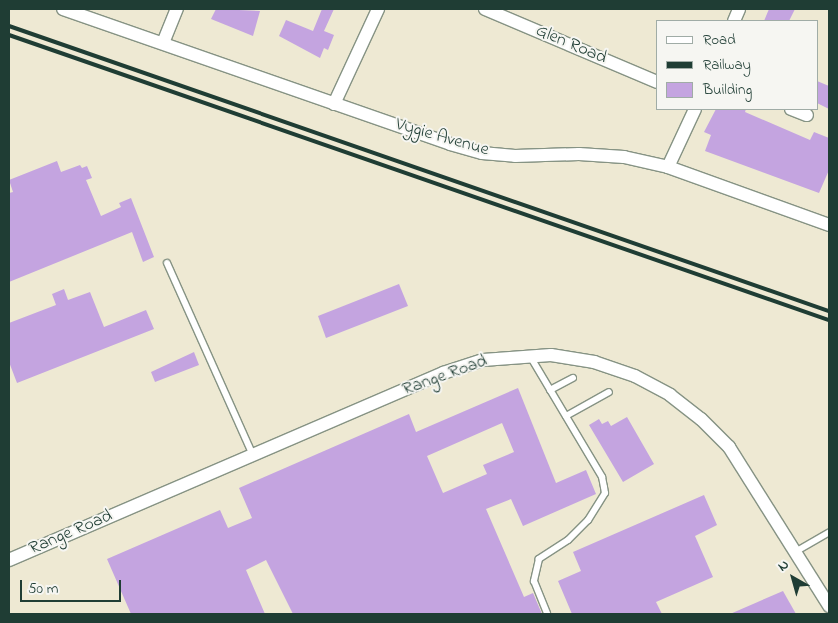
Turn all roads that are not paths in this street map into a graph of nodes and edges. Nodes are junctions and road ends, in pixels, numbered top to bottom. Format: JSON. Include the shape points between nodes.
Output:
{"nodes":[{"id":1,"x":63,"y":9,"type":"edge"},
{"id":2,"x":177,"y":9,"type":"edge"},
{"id":3,"x":378,"y":9,"type":"edge"},
{"id":4,"x":486,"y":9,"type":"edge"},
{"id":5,"x":162,"y":43,"type":"junction"},
{"id":6,"x":656,"y":82,"type":"edge"},
{"id":7,"x":334,"y":104,"type":"junction"},
{"id":8,"x":694,"y":110,"type":"edge"},
{"id":9,"x":794,"y":110,"type":"edge"},
{"id":10,"x":807,"y":115,"type":"dead end"},
{"id":11,"x":668,"y":167,"type":"junction"},
{"id":12,"x":829,"y":225,"type":"edge"},
{"id":13,"x":167,"y":263,"type":"dead end"},
{"id":14,"x":529,"y":355,"type":"junction"},
{"id":15,"x":573,"y":378,"type":"dead end"},
{"id":16,"x":550,"y":390,"type":"junction"},
{"id":17,"x":609,"y":392,"type":"dead end"},
{"id":18,"x":566,"y":416,"type":"junction"},
{"id":19,"x":253,"y":455,"type":"junction"},
{"id":20,"x":829,"y":532,"type":"edge"},
{"id":21,"x":795,"y":552,"type":"junction"},
{"id":22,"x":9,"y":560,"type":"edge"},
{"id":23,"x":829,"y":606,"type":"edge"},
{"id":24,"x":547,"y":614,"type":"edge"}],
"edges":[{"from":1,"to":5,"type":"street","name":"Vygie Avenue"},
{"from":2,"to":5,"type":"street"},
{"from":3,"to":7,"type":"street"},
{"from":4,"to":6,"type":"street","name":"Glen Road"},
{"from":5,"to":7,"type":"street","name":"Vygie Avenue"},
{"from":7,"to":11,"type":"street","name":"Vygie Avenue","via":[[482,153],[624,157]]},
{"from":8,"to":11,"type":"street"},
{"from":9,"to":10,"type":"street"},
{"from":11,"to":12,"type":"street","name":"Vygie Avenue"},
{"from":13,"to":19,"type":"lane"},
{"from":14,"to":16,"type":"lane"},
{"from":14,"to":19,"type":"street","name":"Range Road","via":[[483,360],[443,373]]},
{"from":14,"to":21,"type":"street","name":"Range Road","via":[[572,358],[615,368],[652,384],[686,406],[729,447]]},
{"from":15,"to":16,"type":"lane"},
{"from":16,"to":18,"type":"lane"},
{"from":17,"to":18,"type":"lane"},
{"from":18,"to":24,"type":"lane","via":[[602,477],[604,493],[577,532],[539,560],[534,581]]},
{"from":19,"to":22,"type":"street","name":"Range Road"},
{"from":20,"to":21,"type":"lane"},
{"from":21,"to":23,"type":"street","name":"Range Road"}]}
